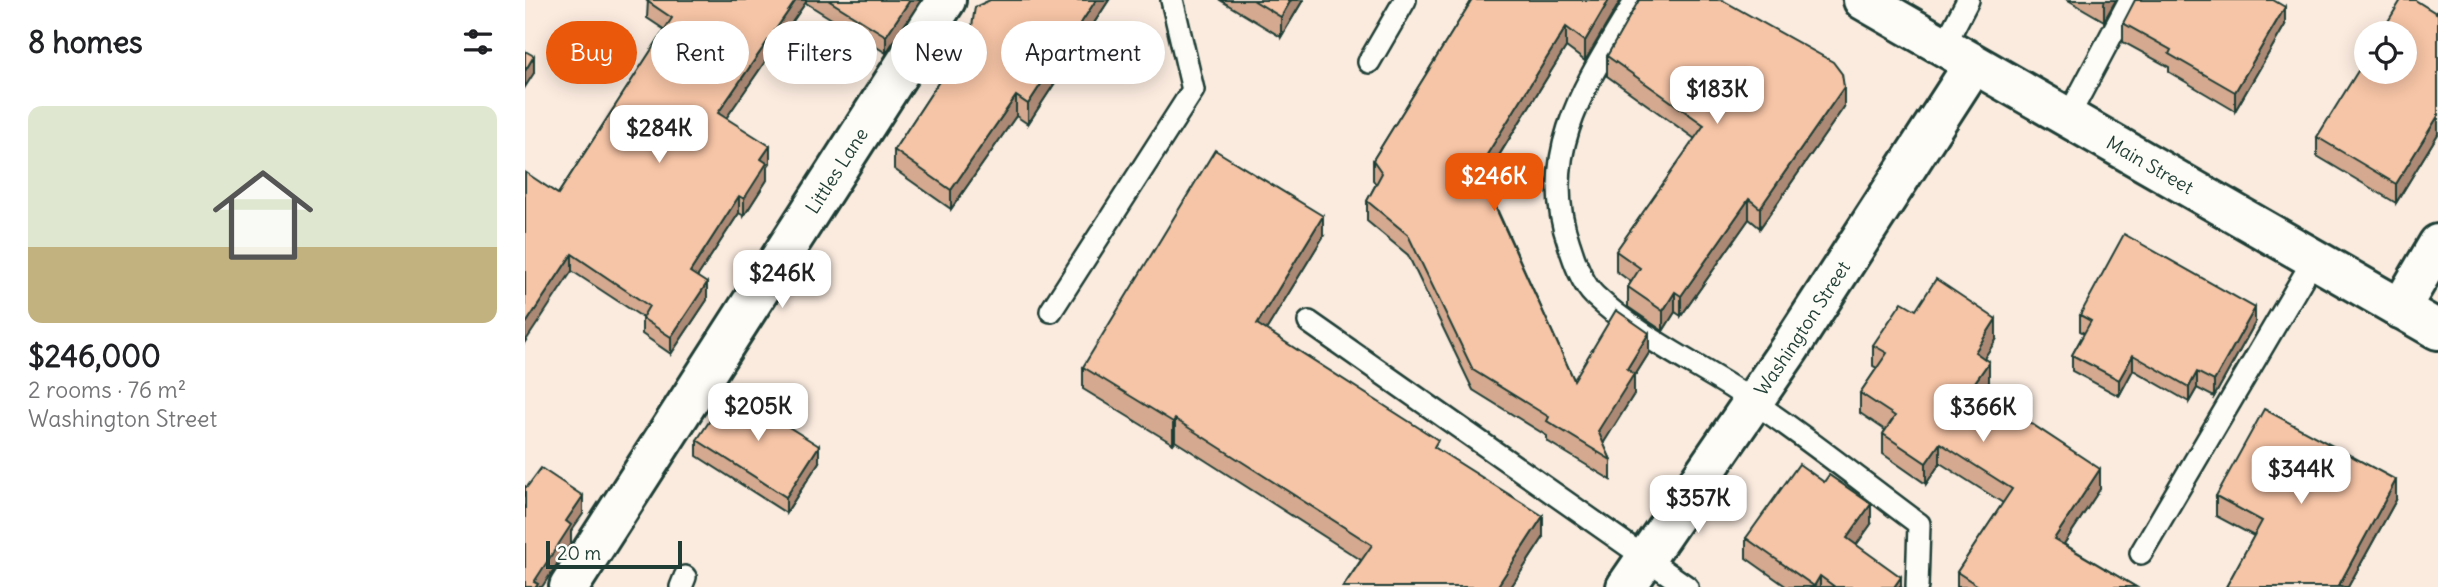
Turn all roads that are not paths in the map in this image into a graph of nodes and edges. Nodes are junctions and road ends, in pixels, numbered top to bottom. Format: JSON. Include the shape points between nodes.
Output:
{"nodes":[{"id":1,"x":946,"y":0,"type":"edge"},
{"id":2,"x":1172,"y":0,"type":"edge"},
{"id":3,"x":1405,"y":0,"type":"edge"},
{"id":4,"x":1636,"y":0,"type":"edge"},
{"id":5,"x":1863,"y":0,"type":"edge"},
{"id":6,"x":1968,"y":0,"type":"edge"},
{"id":7,"x":2130,"y":0,"type":"edge"},
{"id":8,"x":1958,"y":56,"type":"junction"},
{"id":9,"x":1369,"y":62,"type":"dead end"},
{"id":10,"x":2068,"y":117,"type":"junction"},
{"id":11,"x":2438,"y":244,"type":"edge"},
{"id":12,"x":2315,"y":259,"type":"junction"},
{"id":13,"x":2400,"y":309,"type":"junction"},
{"id":14,"x":1052,"y":311,"type":"dead end"},
{"id":15,"x":1310,"y":322,"type":"dead end"},
{"id":16,"x":2438,"y":330,"type":"edge"},
{"id":17,"x":1752,"y":401,"type":"junction"},
{"id":18,"x":2141,"y":553,"type":"dead end"},
{"id":19,"x":1636,"y":573,"type":"edge"},
{"id":20,"x":569,"y":587,"type":"edge"},
{"id":21,"x":1687,"y":587,"type":"edge"},
{"id":22,"x":1917,"y":587,"type":"edge"}],
"edges":[{"from":1,"to":20,"type":"main road","name":"Littles Lane"},
{"from":2,"to":14,"type":"lane","via":[[1193,90]]},
{"from":3,"to":9,"type":"lane"},
{"from":4,"to":17,"type":"lane","via":[[1582,92],[1563,140],[1557,177],[1560,218],[1592,293]]},
{"from":5,"to":8,"type":"main road","name":"Main Street"},
{"from":6,"to":8,"type":"lane"},
{"from":7,"to":10,"type":"lane"},
{"from":8,"to":10,"type":"main road","name":"Main Street"},
{"from":8,"to":17,"type":"main road","name":"Washington Street"},
{"from":10,"to":12,"type":"main road","name":"Main Street"},
{"from":11,"to":13,"type":"main road"},
{"from":12,"to":13,"type":"main road","name":"Main Street"},
{"from":12,"to":18,"type":"lane"},
{"from":13,"to":16,"type":"main road","name":"Main Street"},
{"from":15,"to":19,"type":"lane"},
{"from":17,"to":19,"type":"main road","name":"Washington Street"},
{"from":17,"to":22,"type":"lane","via":[[1919,524]]},
{"from":19,"to":21,"type":"lane"}]}
